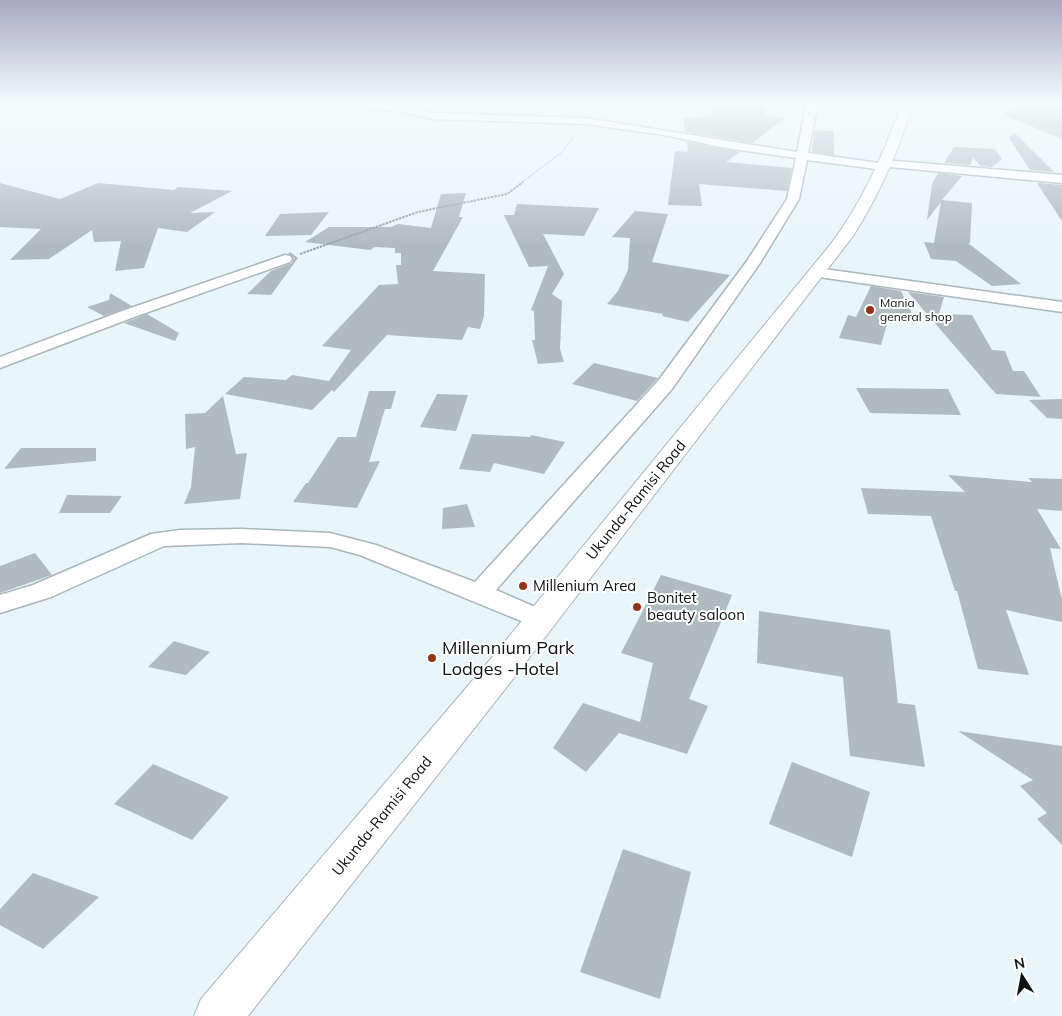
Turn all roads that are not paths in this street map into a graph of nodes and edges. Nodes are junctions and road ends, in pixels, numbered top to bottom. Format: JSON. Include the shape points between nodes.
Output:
{"nodes":[{"id":1,"x":770,"y":151,"type":"edge"},
{"id":2,"x":803,"y":151,"type":"edge"},
{"id":3,"x":890,"y":151,"type":"edge"},
{"id":4,"x":802,"y":156,"type":"junction"},
{"id":5,"x":885,"y":165,"type":"junction"},
{"id":6,"x":1062,"y":179,"type":"edge"},
{"id":7,"x":285,"y":259,"type":"road end"},
{"id":8,"x":817,"y":273,"type":"junction"},
{"id":9,"x":1062,"y":307,"type":"edge"},
{"id":10,"x":0,"y":362,"type":"edge"},
{"id":11,"x":479,"y":593,"type":"junction"},
{"id":12,"x":0,"y":604,"type":"edge"},
{"id":13,"x":540,"y":619,"type":"junction"},
{"id":14,"x":218,"y":1016,"type":"edge"}],
"edges":[{"from":1,"to":4,"type":"street"},
{"from":2,"to":4,"type":"street"},
{"from":3,"to":5,"type":"highway","name":"Ukunda-Ramisi Road"},
{"from":4,"to":5,"type":"street"},
{"from":4,"to":11,"type":"street","via":[[792,199],[753,263],[665,385]]},
{"from":5,"to":6,"type":"street"},
{"from":5,"to":8,"type":"highway","name":"Ukunda-Ramisi Road","via":[[853,225]]},
{"from":7,"to":10,"type":"street"},
{"from":8,"to":9,"type":"street"},
{"from":8,"to":13,"type":"highway","name":"Ukunda-Ramisi Road"},
{"from":11,"to":12,"type":"street","via":[[368,550],[330,540],[180,537],[159,539],[42,591]]},
{"from":11,"to":13,"type":"street"},
{"from":13,"to":14,"type":"highway","name":"Ukunda-Ramisi Road"}]}
